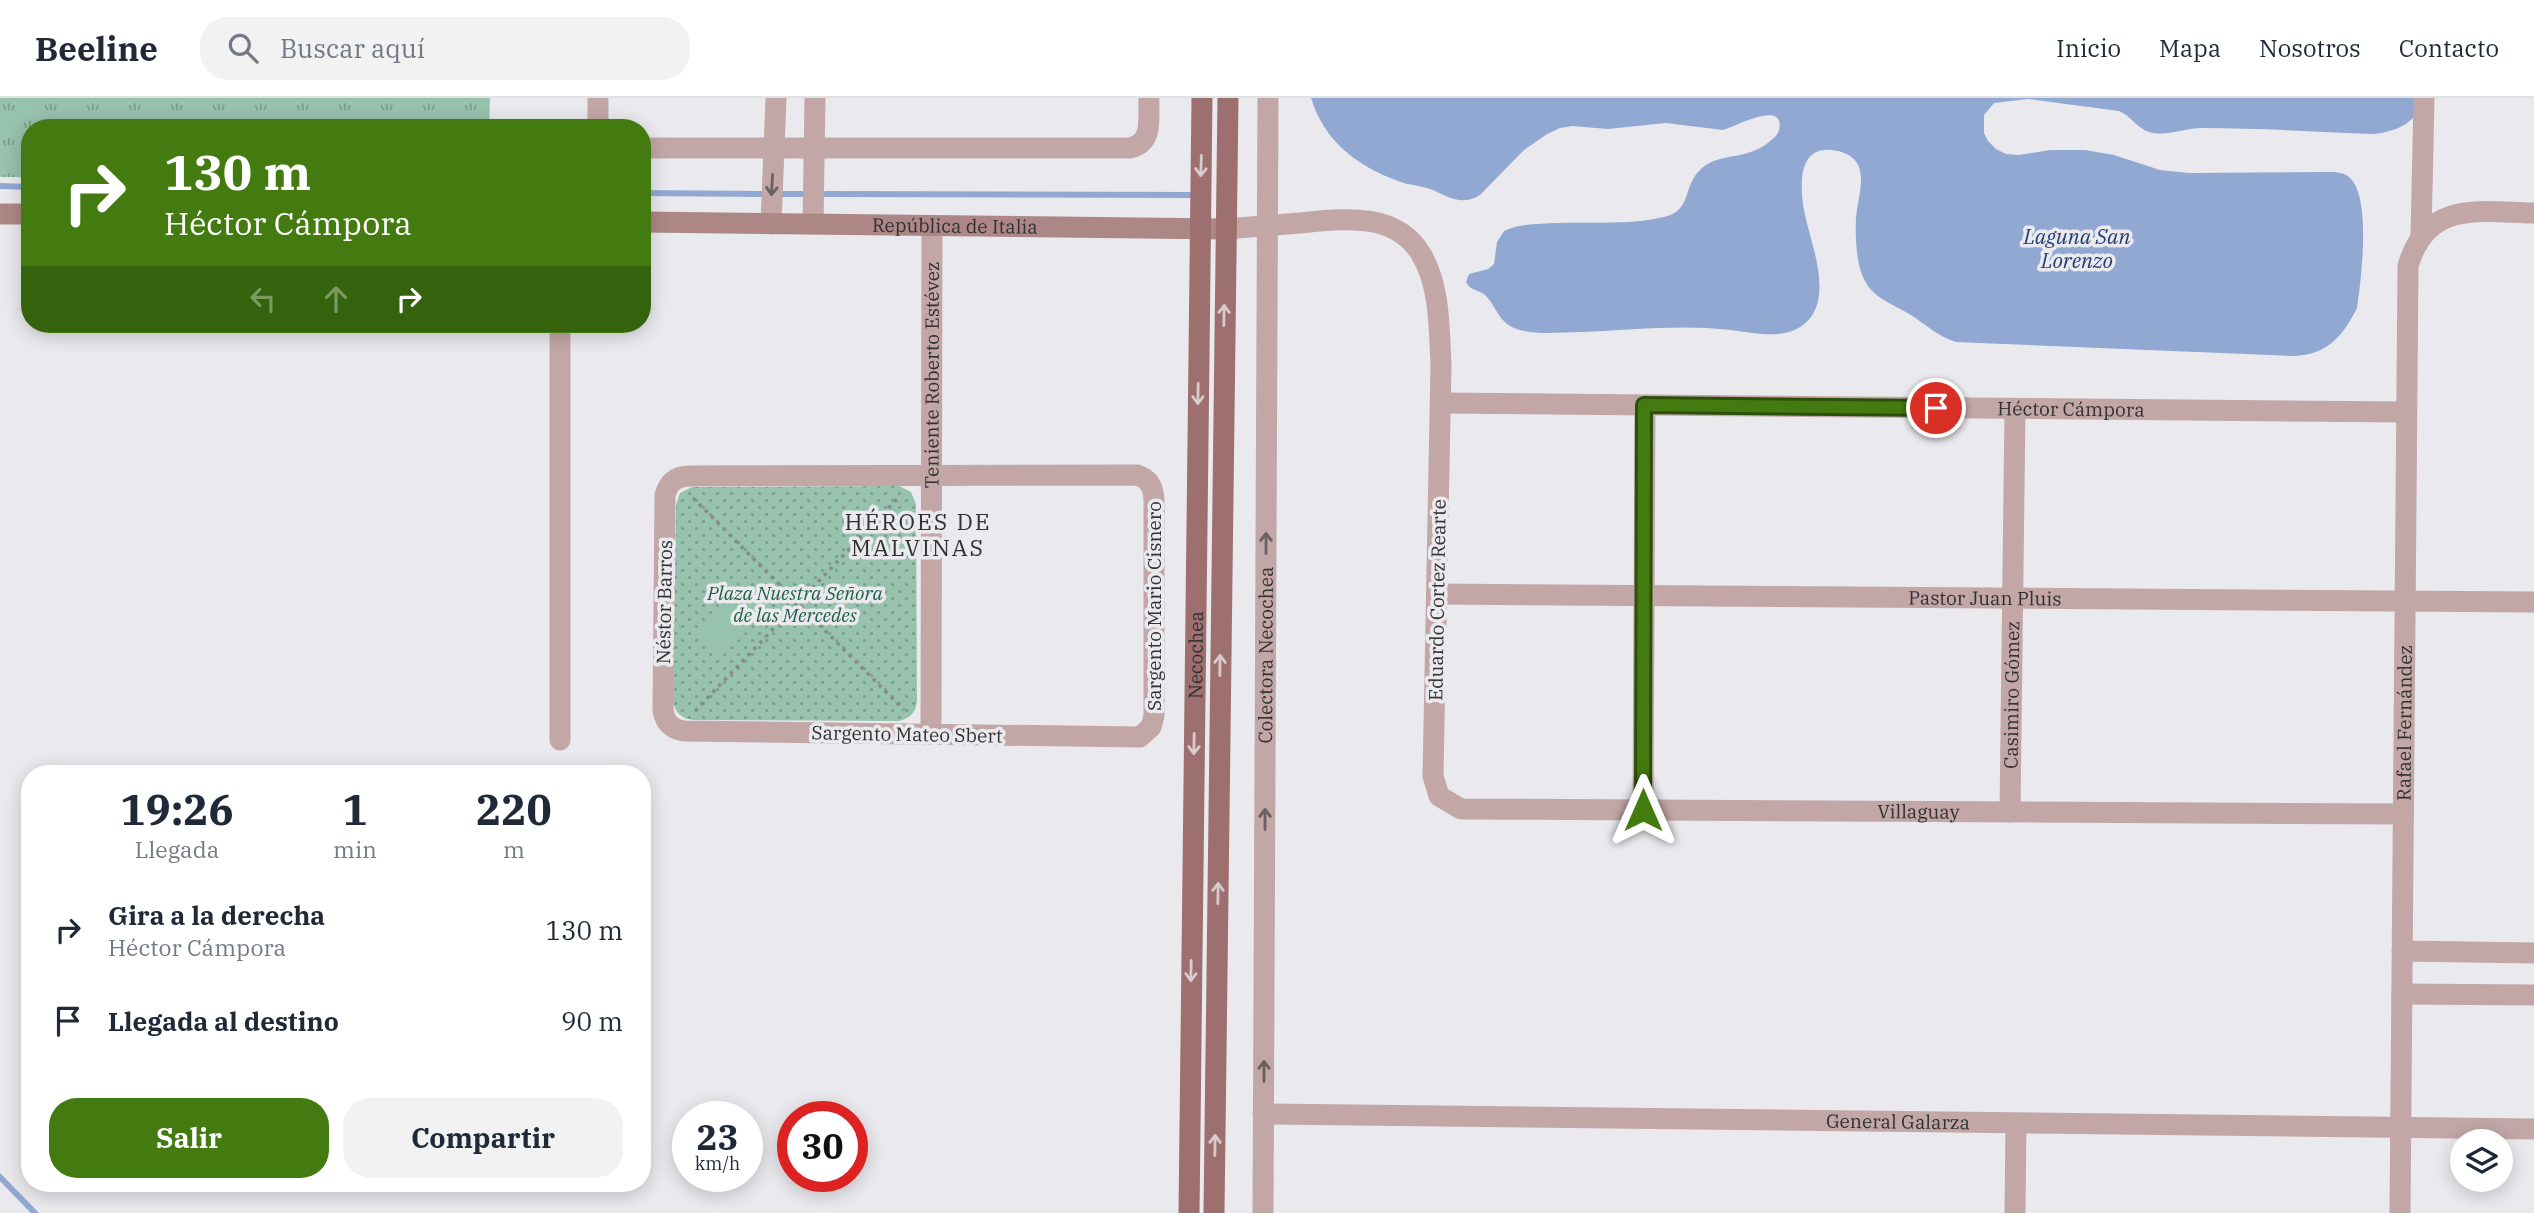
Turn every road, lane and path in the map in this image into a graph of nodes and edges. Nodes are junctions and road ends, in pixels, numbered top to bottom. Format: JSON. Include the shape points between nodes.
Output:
{"nodes":[{"id":1,"x":598,"y":98,"type":"edge"},
{"id":2,"x":776,"y":98,"type":"edge"},
{"id":3,"x":815,"y":98,"type":"edge"},
{"id":4,"x":1149,"y":98,"type":"edge"},
{"id":5,"x":1202,"y":98,"type":"edge"},
{"id":6,"x":1228,"y":98,"type":"edge"},
{"id":7,"x":1268,"y":98,"type":"edge"},
{"id":8,"x":2424,"y":98,"type":"edge"},
{"id":9,"x":598,"y":119,"type":"edge"},
{"id":10,"x":651,"y":149,"type":"edge"},
{"id":11,"x":774,"y":149,"type":"junction"},
{"id":12,"x":813,"y":149,"type":"junction"},
{"id":13,"x":2534,"y":213,"type":"edge"},
{"id":14,"x":0,"y":214,"type":"edge"},
{"id":15,"x":21,"y":214,"type":"edge"},
{"id":16,"x":651,"y":222,"type":"edge"},
{"id":17,"x":771,"y":224,"type":"junction"},
{"id":18,"x":813,"y":224,"type":"junction"},
{"id":19,"x":932,"y":226,"type":"junction"},
{"id":20,"x":1268,"y":226,"type":"junction"},
{"id":21,"x":1199,"y":229,"type":"junction"},
{"id":22,"x":1225,"y":229,"type":"junction"},
{"id":23,"x":2421,"y":236,"type":"junction"},
{"id":24,"x":560,"y":333,"type":"edge"},
{"id":25,"x":1441,"y":403,"type":"junction"},
{"id":26,"x":1644,"y":405,"type":"junction"},
{"id":27,"x":2015,"y":409,"type":"junction"},
{"id":28,"x":2406,"y":412,"type":"junction"},
{"id":29,"x":932,"y":475,"type":"junction"},
{"id":30,"x":699,"y":491,"type":"dead end"},
{"id":31,"x":692,"y":497,"type":"junction"},
{"id":32,"x":685,"y":503,"type":"dead end"},
{"id":33,"x":908,"y":505,"type":"dead end"},
{"id":34,"x":1437,"y":594,"type":"junction"},
{"id":35,"x":1644,"y":595,"type":"junction"},
{"id":36,"x":2012,"y":598,"type":"junction"},
{"id":37,"x":2404,"y":601,"type":"junction"},
{"id":38,"x":2534,"y":602,"type":"edge"},
{"id":39,"x":798,"y":603,"type":"junction"},
{"id":40,"x":689,"y":705,"type":"dead end"},
{"id":41,"x":910,"y":705,"type":"dead end"},
{"id":42,"x":904,"y":710,"type":"junction"},
{"id":43,"x":694,"y":712,"type":"junction"},
{"id":44,"x":708,"y":712,"type":"dead end"},
{"id":45,"x":899,"y":714,"type":"dead end"},
{"id":46,"x":667,"y":722,"type":"joint"},
{"id":47,"x":1149,"y":731,"type":"joint"},
{"id":48,"x":931,"y":734,"type":"junction"},
{"id":49,"x":560,"y":740,"type":"dead end"},
{"id":50,"x":1438,"y":796,"type":"joint"},
{"id":51,"x":1643,"y":810,"type":"junction"},
{"id":52,"x":2010,"y":812,"type":"junction"},
{"id":53,"x":2403,"y":814,"type":"junction"},
{"id":54,"x":2402,"y":951,"type":"junction"},
{"id":55,"x":2534,"y":953,"type":"edge"},
{"id":56,"x":2402,"y":993,"type":"junction"},
{"id":57,"x":2534,"y":995,"type":"edge"},
{"id":58,"x":1263,"y":1114,"type":"junction"},
{"id":59,"x":2016,"y":1123,"type":"junction"},
{"id":60,"x":2401,"y":1127,"type":"junction"},
{"id":61,"x":2534,"y":1129,"type":"edge"},
{"id":62,"x":1189,"y":1213,"type":"edge"},
{"id":63,"x":1214,"y":1213,"type":"edge"},
{"id":64,"x":1263,"y":1213,"type":"edge"},
{"id":65,"x":2015,"y":1213,"type":"edge"},
{"id":66,"x":2400,"y":1213,"type":"edge"}],
"edges":[{"from":1,"to":9,"type":"street"},
{"from":2,"to":11,"type":"street"},
{"from":3,"to":12,"type":"street"},
{"from":4,"to":12,"type":"street","via":[[1148,132],[1141,144],[1130,148]]},
{"from":5,"to":21,"type":"main road","name":"Necochea","one_way":true},
{"from":6,"to":22,"type":"main road","name":"Necochea"},
{"from":7,"to":20,"type":"street","name":"Colectora Necochea"},
{"from":8,"to":23,"type":"street","name":"Rafael Fernández"},
{"from":10,"to":11,"type":"street"},
{"from":11,"to":12,"type":"street"},
{"from":11,"to":17,"type":"street","one_way":true},
{"from":12,"to":18,"type":"street"},
{"from":13,"to":23,"type":"street","via":[[2469,212],[2449,217]]},
{"from":14,"to":15,"type":"street"},
{"from":16,"to":17,"type":"street","name":"República de Italia"},
{"from":17,"to":18,"type":"street","name":"República de Italia"},
{"from":18,"to":19,"type":"street","name":"República de Italia"},
{"from":19,"to":21,"type":"street","name":"República de Italia"},
{"from":19,"to":29,"type":"street","name":"Teniente Roberto Estévez"},
{"from":20,"to":22,"type":"street","name":"República de Italia"},
{"from":20,"to":25,"type":"street","name":"Eduardo Cortez Rearte","via":[[1340,219],[1371,221],[1394,229],[1413,243],[1433,283]]},
{"from":58,"to":20,"type":"street","name":"Colectora Necochea","one_way":true},
{"from":21,"to":22,"type":"street","name":"República de Italia"},
{"from":21,"to":62,"type":"main road","name":"Necochea","one_way":true},
{"from":63,"to":22,"type":"main road","name":"Necochea","one_way":true},
{"from":23,"to":28,"type":"street","name":"Rafael Fernández","via":[[2407,283]]},
{"from":24,"to":49,"type":"street"},
{"from":25,"to":26,"type":"street","name":"Héctor Cámpora"},
{"from":25,"to":34,"type":"street","name":"Eduardo Cortez Rearte"},
{"from":26,"to":27,"type":"street","name":"Héctor Cámpora"},
{"from":26,"to":35,"type":"street"},
{"from":27,"to":28,"type":"street","name":"Héctor Cámpora"},
{"from":27,"to":36,"type":"street","name":"Casimiro Gómez"},
{"from":28,"to":37,"type":"street","name":"Rafael Fernández"},
{"from":29,"to":46,"type":"street","name":"Néstor Barros","via":[[688,476],[670,483],[665,495],[663,710]]},
{"from":29,"to":47,"type":"street","name":"Sargento Mario Cisnero","via":[[1137,475],[1148,481],[1154,492],[1154,716]]},
{"from":29,"to":48,"type":"street","name":"Teniente Roberto Estévez"},
{"from":30,"to":31,"type":"path"},
{"from":31,"to":32,"type":"path"},
{"from":31,"to":39,"type":"path"},
{"from":33,"to":39,"type":"path","via":[[898,498]]},
{"from":34,"to":35,"type":"street","name":"Pastor Juan Pluis"},
{"from":34,"to":50,"type":"street","name":"Eduardo Cortez Rearte","via":[[1433,776]]},
{"from":35,"to":36,"type":"street","name":"Pastor Juan Pluis"},
{"from":35,"to":51,"type":"street"},
{"from":36,"to":37,"type":"street","name":"Pastor Juan Pluis"},
{"from":36,"to":52,"type":"street","name":"Casimiro Gómez"},
{"from":37,"to":38,"type":"street","name":"Pastor Juan Pluis"},
{"from":37,"to":53,"type":"street","name":"Rafael Fernández"},
{"from":39,"to":42,"type":"path"},
{"from":39,"to":43,"type":"path"},
{"from":40,"to":43,"type":"path"},
{"from":41,"to":42,"type":"path"},
{"from":42,"to":45,"type":"path"},
{"from":43,"to":44,"type":"path"},
{"from":46,"to":48,"type":"street","name":"Sargento Mateo Sbert","via":[[678,730]]},
{"from":47,"to":48,"type":"street","name":"Sargento Mateo Sbert","via":[[1134,738]]},
{"from":50,"to":51,"type":"street","name":"Villaguay","via":[[1461,809]]},
{"from":51,"to":52,"type":"street","name":"Villaguay"},
{"from":52,"to":53,"type":"street","name":"Villaguay"},
{"from":53,"to":54,"type":"street","name":"Rafael Fernández"},
{"from":54,"to":55,"type":"street"},
{"from":54,"to":56,"type":"street","name":"Rafael Fernández"},
{"from":56,"to":57,"type":"street"},
{"from":56,"to":60,"type":"street","name":"Rafael Fernández"},
{"from":58,"to":59,"type":"street","name":"General Galarza"},
{"from":58,"to":64,"type":"street","name":"Colectora Necochea"},
{"from":59,"to":60,"type":"street","name":"General Galarza"},
{"from":59,"to":65,"type":"street"},
{"from":60,"to":61,"type":"street","name":"General Galarza"},
{"from":60,"to":66,"type":"street","name":"Rafael Fernández"}]}
